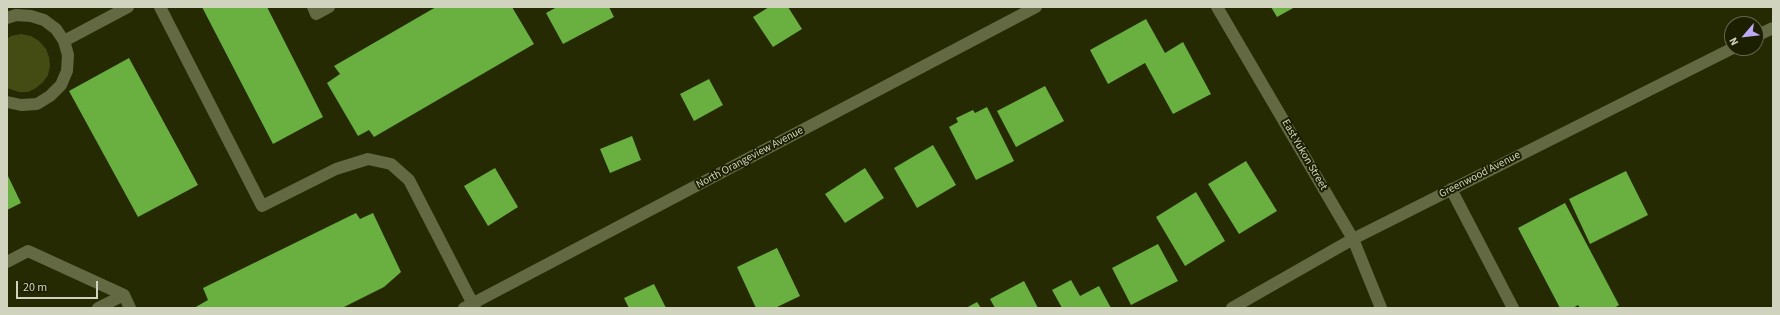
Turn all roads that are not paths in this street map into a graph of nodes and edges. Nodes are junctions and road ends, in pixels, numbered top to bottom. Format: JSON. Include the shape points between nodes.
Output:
{"nodes":[{"id":1,"x":128,"y":7,"type":"edge"},
{"id":2,"x":160,"y":7,"type":"edge"},
{"id":3,"x":313,"y":7,"type":"edge"},
{"id":4,"x":329,"y":7,"type":"edge"},
{"id":5,"x":1036,"y":7,"type":"edge"},
{"id":6,"x":1217,"y":7,"type":"edge"},
{"id":7,"x":7,"y":18,"type":"edge"},
{"id":8,"x":64,"y":41,"type":"junction"},
{"id":9,"x":1724,"y":53,"type":"edge"},
{"id":10,"x":7,"y":102,"type":"edge"},
{"id":11,"x":1451,"y":190,"type":"junction"},
{"id":12,"x":1353,"y":239,"type":"junction"},
{"id":13,"x":7,"y":262,"type":"edge"},
{"id":14,"x":124,"y":295,"type":"junction"},
{"id":15,"x":470,"y":306,"type":"edge"},
{"id":16,"x":98,"y":308,"type":"edge"},
{"id":17,"x":130,"y":308,"type":"edge"},
{"id":18,"x":1232,"y":308,"type":"edge"},
{"id":19,"x":1381,"y":308,"type":"edge"},
{"id":20,"x":1513,"y":308,"type":"edge"}],
"edges":[{"from":1,"to":8,"type":"street"},
{"from":2,"to":15,"type":"street","via":[[262,206],[336,169],[368,159],[392,164],[410,180]]},
{"from":3,"to":4,"type":"street","via":[[316,14]]},
{"from":5,"to":15,"type":"street","name":"North Orangeview Avenue"},
{"from":6,"to":12,"type":"street","name":"East Yukon Street"},
{"from":7,"to":8,"type":"street","via":[[16,15],[44,20],[56,29]]},
{"from":8,"to":10,"type":"street","via":[[68,55],[67,71],[61,85],[37,104],[21,105]]},
{"from":9,"to":11,"type":"street","name":"Greenwood Avenue"},
{"from":11,"to":12,"type":"street","name":"Greenwood Avenue"},
{"from":11,"to":20,"type":"street"},
{"from":12,"to":18,"type":"street","name":"Greenwood Avenue"},
{"from":12,"to":19,"type":"street","name":"East Yukon Street"},
{"from":13,"to":14,"type":"street","via":[[28,251]]},
{"from":14,"to":16,"type":"street"},
{"from":14,"to":17,"type":"street"}]}
